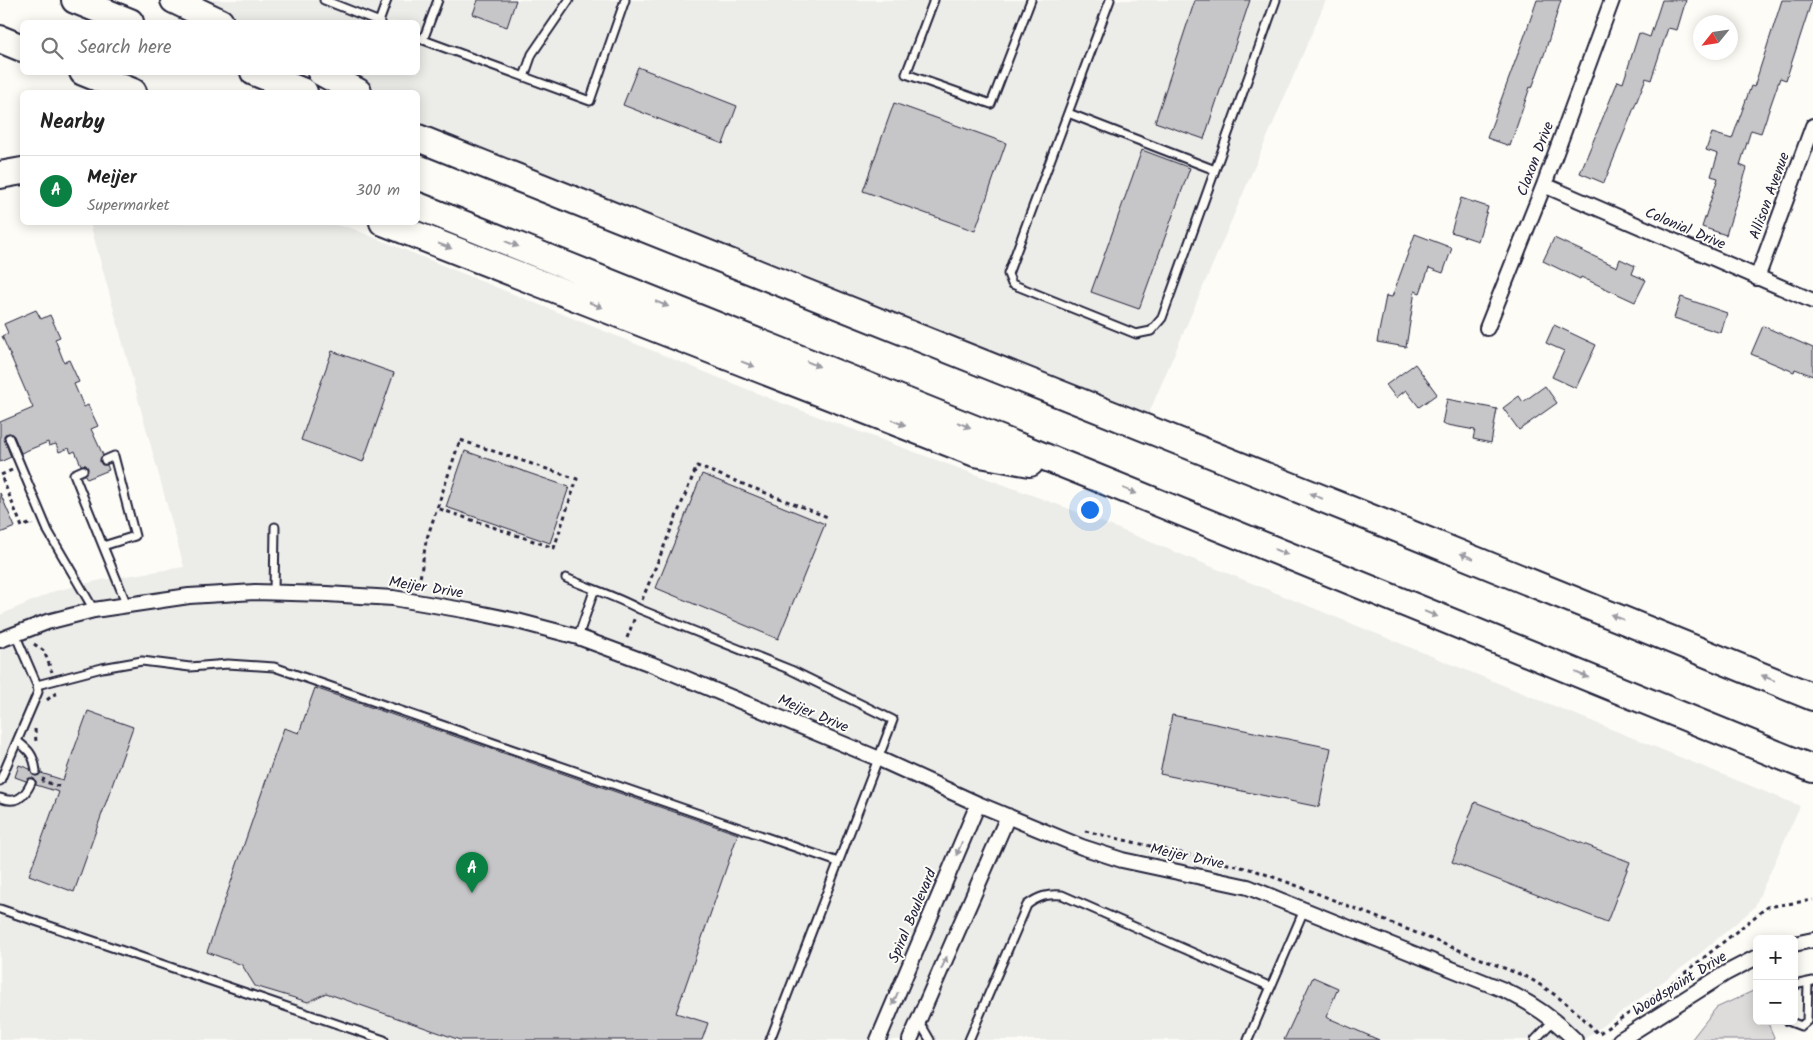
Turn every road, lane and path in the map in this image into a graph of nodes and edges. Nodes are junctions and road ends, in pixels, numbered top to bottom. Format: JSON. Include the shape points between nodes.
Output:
{"nodes":[{"id":1,"x":74,"y":0,"type":"edge"},
{"id":2,"x":174,"y":0,"type":"edge"},
{"id":3,"x":324,"y":0,"type":"edge"},
{"id":4,"x":387,"y":0,"type":"edge"},
{"id":5,"x":438,"y":0,"type":"edge"},
{"id":6,"x":570,"y":0,"type":"edge"},
{"id":7,"x":625,"y":0,"type":"edge"},
{"id":8,"x":934,"y":0,"type":"edge"},
{"id":9,"x":1031,"y":0,"type":"edge"},
{"id":10,"x":1110,"y":0,"type":"edge"},
{"id":11,"x":1276,"y":0,"type":"edge"},
{"id":12,"x":1612,"y":0,"type":"edge"},
{"id":13,"x":125,"y":20,"type":"edge"},
{"id":14,"x":216,"y":20,"type":"edge"},
{"id":15,"x":374,"y":20,"type":"edge"},
{"id":16,"x":380,"y":20,"type":"edge"},
{"id":17,"x":0,"y":39,"type":"edge"},
{"id":18,"x":420,"y":39,"type":"edge"},
{"id":19,"x":20,"y":47,"type":"edge"},
{"id":20,"x":90,"y":75,"type":"edge"},
{"id":21,"x":262,"y":75,"type":"edge"},
{"id":22,"x":327,"y":75,"type":"edge"},
{"id":23,"x":524,"y":77,"type":"junction"},
{"id":24,"x":128,"y":90,"type":"edge"},
{"id":25,"x":299,"y":90,"type":"edge"},
{"id":26,"x":354,"y":90,"type":"edge"},
{"id":27,"x":1068,"y":114,"type":"junction"},
{"id":28,"x":1813,"y":126,"type":"edge"},
{"id":29,"x":423,"y":139,"type":"edge"},
{"id":30,"x":1215,"y":170,"type":"junction"},
{"id":31,"x":20,"y":171,"type":"edge"},
{"id":32,"x":0,"y":176,"type":"edge"},
{"id":33,"x":1544,"y":185,"type":"junction"},
{"id":34,"x":420,"y":207,"type":"edge"},
{"id":35,"x":391,"y":225,"type":"edge"},
{"id":36,"x":1757,"y":278,"type":"junction"},
{"id":37,"x":1813,"y":301,"type":"edge"},
{"id":38,"x":1487,"y":328,"type":"dead end"},
{"id":39,"x":9,"y":438,"type":"dead end"},
{"id":40,"x":105,"y":460,"type":"dead end"},
{"id":41,"x":83,"y":470,"type":"dead end"},
{"id":42,"x":1085,"y":473,"type":"junction"},
{"id":43,"x":437,"y":508,"type":"junction"},
{"id":44,"x":830,"y":518,"type":"dead end"},
{"id":45,"x":275,"y":527,"type":"dead end"},
{"id":46,"x":103,"y":546,"type":"junction"},
{"id":47,"x":566,"y":578,"type":"dead end"},
{"id":48,"x":419,"y":585,"type":"dead end"},
{"id":49,"x":594,"y":590,"type":"junction"},
{"id":50,"x":274,"y":593,"type":"junction"},
{"id":51,"x":127,"y":606,"type":"junction"},
{"id":52,"x":639,"y":609,"type":"junction"},
{"id":53,"x":94,"y":610,"type":"junction"},
{"id":54,"x":15,"y":634,"type":"junction"},
{"id":55,"x":578,"y":637,"type":"junction"},
{"id":56,"x":627,"y":638,"type":"dead end"},
{"id":57,"x":0,"y":640,"type":"edge"},
{"id":58,"x":34,"y":644,"type":"dead end"},
{"id":59,"x":56,"y":680,"type":"junction"},
{"id":60,"x":38,"y":685,"type":"junction"},
{"id":61,"x":1813,"y":697,"type":"edge"},
{"id":62,"x":44,"y":706,"type":"dead end"},
{"id":63,"x":38,"y":721,"type":"dead end"},
{"id":64,"x":17,"y":741,"type":"junction"},
{"id":65,"x":40,"y":749,"type":"dead end"},
{"id":66,"x":877,"y":758,"type":"junction"},
{"id":67,"x":1813,"y":769,"type":"edge"},
{"id":68,"x":36,"y":771,"type":"dead end"},
{"id":69,"x":46,"y":772,"type":"dead end"},
{"id":70,"x":0,"y":781,"type":"edge"},
{"id":71,"x":32,"y":783,"type":"dead end"},
{"id":72,"x":61,"y":787,"type":"dead end"},
{"id":73,"x":0,"y":798,"type":"edge"},
{"id":74,"x":978,"y":804,"type":"junction"},
{"id":75,"x":1008,"y":816,"type":"junction"},
{"id":76,"x":838,"y":862,"type":"junction"},
{"id":77,"x":1813,"y":900,"type":"edge"},
{"id":78,"x":0,"y":909,"type":"edge"},
{"id":79,"x":1304,"y":910,"type":"junction"},
{"id":80,"x":1813,"y":940,"type":"edge"},
{"id":81,"x":1798,"y":943,"type":"edge"},
{"id":82,"x":1753,"y":960,"type":"edge"},
{"id":83,"x":1811,"y":981,"type":"edge"},
{"id":84,"x":1798,"y":984,"type":"edge"},
{"id":85,"x":1271,"y":987,"type":"junction"},
{"id":86,"x":1555,"y":1020,"type":"junction"},
{"id":87,"x":918,"y":1021,"type":"junction"},
{"id":88,"x":1798,"y":1025,"type":"edge"},
{"id":89,"x":1598,"y":1034,"type":"dead end"},
{"id":90,"x":384,"y":1040,"type":"edge"},
{"id":91,"x":770,"y":1040,"type":"edge"},
{"id":92,"x":878,"y":1040,"type":"edge"},
{"id":93,"x":910,"y":1040,"type":"edge"},
{"id":94,"x":930,"y":1040,"type":"edge"},
{"id":95,"x":969,"y":1040,"type":"edge"},
{"id":96,"x":1248,"y":1040,"type":"edge"},
{"id":97,"x":1535,"y":1040,"type":"edge"},
{"id":98,"x":1575,"y":1040,"type":"edge"},
{"id":99,"x":1620,"y":1040,"type":"edge"}],
"edges":[{"from":1,"to":13,"type":"highway"},
{"from":2,"to":14,"type":"highway"},
{"from":3,"to":15,"type":"lane"},
{"from":4,"to":16,"type":"lane"},
{"from":5,"to":18,"type":"lane"},
{"from":6,"to":23,"type":"lane","via":[[532,54]]},
{"from":7,"to":23,"type":"lane","via":[[590,101]]},
{"from":8,"to":9,"type":"lane","via":[[906,74],[991,104]]},
{"from":10,"to":27,"type":"lane"},
{"from":11,"to":30,"type":"lane"},
{"from":12,"to":33,"type":"street","name":"Claxon Drive"},
{"from":17,"to":19,"type":"highway"},
{"from":18,"to":23,"type":"lane"},
{"from":20,"to":24,"type":"highway"},
{"from":21,"to":25,"type":"highway"},
{"from":22,"to":26,"type":"highway"},
{"from":27,"to":30,"type":"lane"},
{"from":27,"to":30,"type":"lane","via":[[1008,274],[1012,284],[1136,334],[1151,330],[1162,318]]},
{"from":28,"to":36,"type":"street","name":"Allison Avenue"},
{"from":61,"to":29,"type":"highway","one_way":true},
{"from":31,"to":32,"type":"highway"},
{"from":33,"to":36,"type":"street","name":"Colonial Drive"},
{"from":33,"to":38,"type":"street","name":"Claxon Drive"},
{"from":34,"to":42,"type":"highway","one_way":true},
{"from":35,"to":42,"type":"highway","one_way":true,"via":[[975,453]]},
{"from":36,"to":37,"type":"street","name":"Colonial Drive"},
{"from":39,"to":53,"type":"lane","via":[[48,531]]},
{"from":40,"to":46,"type":"lane","via":[[114,456],[135,536]]},
{"from":41,"to":46,"type":"lane","via":[[74,474]]},
{"from":42,"to":67,"type":"highway","one_way":true},
{"from":43,"to":43,"type":"path","via":[[460,440],[577,479],[554,548]]},
{"from":43,"to":48,"type":"path","via":[[426,541]]},
{"from":44,"to":52,"type":"path","via":[[697,466]]},
{"from":45,"to":50,"type":"lane"},
{"from":46,"to":51,"type":"lane"},
{"from":47,"to":49,"type":"lane"},
{"from":49,"to":52,"type":"lane"},
{"from":49,"to":55,"type":"lane"},
{"from":50,"to":51,"type":"street","name":"Meijer Drive","via":[[189,596]]},
{"from":50,"to":55,"type":"street","name":"Meijer Drive","via":[[393,598],[517,621]]},
{"from":51,"to":53,"type":"street","name":"Meijer Drive"},
{"from":52,"to":56,"type":"path"},
{"from":52,"to":66,"type":"lane","via":[[798,673],[893,720]]},
{"from":53,"to":54,"type":"street","name":"Meijer Drive"},
{"from":54,"to":57,"type":"street","name":"Meijer Drive"},
{"from":54,"to":60,"type":"lane"},
{"from":55,"to":66,"type":"street","name":"Meijer Drive"},
{"from":58,"to":59,"type":"path","via":[[44,651]]},
{"from":59,"to":60,"type":"lane"},
{"from":59,"to":62,"type":"path","via":[[60,692]]},
{"from":59,"to":76,"type":"lane","via":[[142,661],[190,667],[228,664],[274,667]]},
{"from":60,"to":64,"type":"lane"},
{"from":63,"to":65,"type":"path","via":[[34,730]]},
{"from":64,"to":68,"type":"lane","via":[[31,752]]},
{"from":64,"to":70,"type":"lane"},
{"from":66,"to":74,"type":"street","name":"Meijer Drive"},
{"from":66,"to":76,"type":"lane"},
{"from":69,"to":72,"type":"path","via":[[43,781]]},
{"from":71,"to":73,"type":"lane","via":[[18,800]]},
{"from":74,"to":75,"type":"street","name":"Meijer Drive"},
{"from":74,"to":92,"type":"street","name":"Spiral Boulevard","one_way":true},
{"from":75,"to":79,"type":"street","name":"Meijer Drive","via":[[1122,860],[1248,886]]},
{"from":87,"to":75,"type":"street","one_way":true},
{"from":76,"to":91,"type":"lane"},
{"from":77,"to":89,"type":"path","via":[[1766,906],[1662,991]]},
{"from":78,"to":90,"type":"lane"},
{"from":79,"to":85,"type":"lane"},
{"from":79,"to":86,"type":"street","name":"Meijer Drive","via":[[1504,990]]},
{"from":80,"to":81,"type":"street"},
{"from":82,"to":99,"type":"street","name":"Woodspoint Drive","via":[[1726,973]]},
{"from":83,"to":84,"type":"lane"},
{"from":83,"to":88,"type":"lane","via":[[1807,1021]]},
{"from":85,"to":95,"type":"lane","via":[[1062,895],[1048,894],[1028,905]]},
{"from":85,"to":96,"type":"lane"},
{"from":86,"to":97,"type":"lane"},
{"from":86,"to":98,"type":"street","name":"Meijer Drive"},
{"from":87,"to":93,"type":"street"},
{"from":87,"to":94,"type":"lane"}]}
